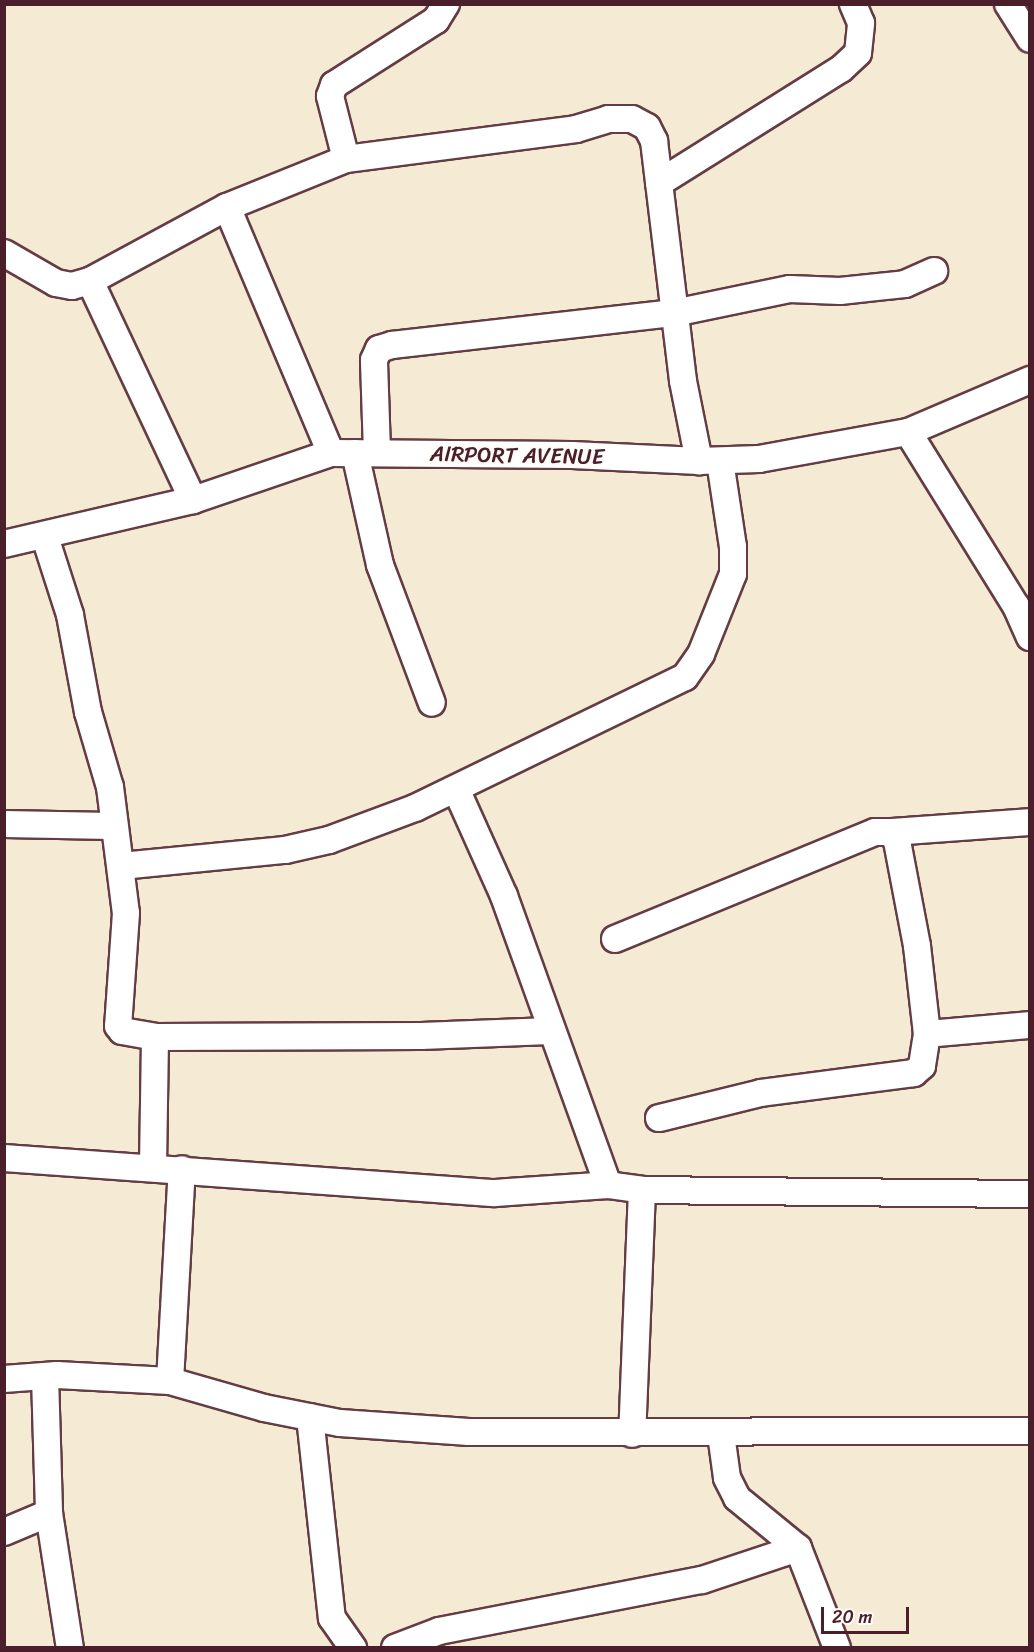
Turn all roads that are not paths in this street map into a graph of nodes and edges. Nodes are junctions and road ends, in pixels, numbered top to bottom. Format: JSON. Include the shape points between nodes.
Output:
{"nodes":[{"id":1,"x":446,"y":4,"type":"edge"},
{"id":2,"x":853,"y":4,"type":"edge"},
{"id":3,"x":1008,"y":4,"type":"edge"},
{"id":4,"x":1029,"y":39,"type":"edge"},
{"id":5,"x":346,"y":159,"type":"junction"},
{"id":6,"x":659,"y":183,"type":"junction"},
{"id":7,"x":227,"y":207,"type":"junction"},
{"id":8,"x":4,"y":253,"type":"edge"},
{"id":9,"x":934,"y":272,"type":"dead end"},
{"id":10,"x":90,"y":281,"type":"junction"},
{"id":11,"x":675,"y":313,"type":"junction"},
{"id":12,"x":1029,"y":380,"type":"edge"},
{"id":13,"x":908,"y":432,"type":"junction"},
{"id":14,"x":354,"y":453,"type":"junction"},
{"id":15,"x":709,"y":461,"type":"junction"},
{"id":16,"x":193,"y":500,"type":"junction"},
{"id":17,"x":45,"y":537,"type":"junction"},
{"id":18,"x":4,"y":544,"type":"edge"},
{"id":19,"x":1029,"y":637,"type":"edge"},
{"id":20,"x":432,"y":703,"type":"dead end"},
{"id":21,"x":456,"y":789,"type":"junction"},
{"id":22,"x":1029,"y":822,"type":"edge"},
{"id":23,"x":4,"y":824,"type":"edge"},
{"id":24,"x":112,"y":826,"type":"junction"},
{"id":25,"x":891,"y":832,"type":"junction"},
{"id":26,"x":121,"y":866,"type":"junction"},
{"id":27,"x":615,"y":939,"type":"dead end"},
{"id":28,"x":1029,"y":1025,"type":"edge"},
{"id":29,"x":550,"y":1031,"type":"junction"},
{"id":30,"x":927,"y":1034,"type":"junction"},
{"id":31,"x":155,"y":1037,"type":"junction"},
{"id":32,"x":659,"y":1118,"type":"dead end"},
{"id":33,"x":4,"y":1158,"type":"edge"},
{"id":34,"x":153,"y":1166,"type":"junction"},
{"id":35,"x":182,"y":1169,"type":"junction"},
{"id":36,"x":608,"y":1185,"type":"junction"},
{"id":37,"x":642,"y":1190,"type":"junction"},
{"id":38,"x":1029,"y":1194,"type":"edge"},
{"id":39,"x":45,"y":1376,"type":"junction"},
{"id":40,"x":4,"y":1379,"type":"edge"},
{"id":41,"x":170,"y":1381,"type":"junction"},
{"id":42,"x":310,"y":1417,"type":"junction"},
{"id":43,"x":1029,"y":1431,"type":"edge"},
{"id":44,"x":632,"y":1434,"type":"junction"},
{"id":45,"x":721,"y":1434,"type":"junction"},
{"id":46,"x":49,"y":1514,"type":"junction"},
{"id":47,"x":4,"y":1532,"type":"edge"},
{"id":48,"x":798,"y":1548,"type":"junction"},
{"id":49,"x":70,"y":1647,"type":"edge"},
{"id":50,"x":353,"y":1647,"type":"edge"},
{"id":51,"x":395,"y":1647,"type":"edge"},
{"id":52,"x":837,"y":1647,"type":"edge"}],
"edges":[{"from":1,"to":5,"type":"street","via":[[436,20],[334,85],[330,96]]},
{"from":2,"to":6,"type":"street","via":[[861,23],[858,53],[841,69]]},
{"from":3,"to":4,"type":"street"},
{"from":5,"to":6,"type":"street","via":[[576,129],[608,119],[632,119],[647,127],[654,141]]},
{"from":5,"to":7,"type":"street"},
{"from":6,"to":11,"type":"street"},
{"from":7,"to":10,"type":"street"},
{"from":7,"to":14,"type":"street"},
{"from":8,"to":10,"type":"street","via":[[56,283],[72,286]]},
{"from":9,"to":11,"type":"street","via":[[905,284],[840,291],[790,289]]},
{"from":10,"to":16,"type":"street"},
{"from":11,"to":14,"type":"street","via":[[379,350]]},
{"from":11,"to":15,"type":"street"},
{"from":12,"to":13,"type":"street","name":"AIRPORT AVENUE"},
{"from":13,"to":15,"type":"street","name":"AIRPORT AVENUE","via":[[759,459]]},
{"from":13,"to":19,"type":"street","via":[[1016,606]]},
{"from":14,"to":15,"type":"street","name":"AIRPORT AVENUE"},
{"from":14,"to":16,"type":"street","name":"AIRPORT AVENUE"},
{"from":14,"to":20,"type":"street","via":[[380,565]]},
{"from":15,"to":21,"type":"street","via":[[733,547],[733,574],[701,654],[685,677]]},
{"from":16,"to":17,"type":"street","name":"AIRPORT AVENUE"},
{"from":17,"to":18,"type":"street","name":"AIRPORT AVENUE"},
{"from":17,"to":24,"type":"street","via":[[70,615],[88,712],[110,787]]},
{"from":21,"to":26,"type":"street","via":[[374,824],[285,850]]},
{"from":21,"to":29,"type":"street","via":[[504,896]]},
{"from":22,"to":25,"type":"street"},
{"from":23,"to":24,"type":"street"},
{"from":24,"to":26,"type":"street"},
{"from":25,"to":27,"type":"street","via":[[875,832]]},
{"from":25,"to":30,"type":"street","via":[[897,842],[917,946]]},
{"from":26,"to":31,"type":"street","via":[[126,914],[118,1026],[122,1031]]},
{"from":28,"to":30,"type":"street"},
{"from":29,"to":31,"type":"street","via":[[420,1036]]},
{"from":29,"to":36,"type":"street","via":[[578,1095]]},
{"from":30,"to":32,"type":"street","via":[[927,1052],[914,1073],[761,1093]]},
{"from":31,"to":34,"type":"street"},
{"from":33,"to":34,"type":"street"},
{"from":34,"to":35,"type":"street"},
{"from":35,"to":36,"type":"street","via":[[495,1193]]},
{"from":35,"to":41,"type":"street"},
{"from":36,"to":37,"type":"street"},
{"from":37,"to":38,"type":"street"},
{"from":37,"to":44,"type":"street"},
{"from":39,"to":40,"type":"street"},
{"from":39,"to":41,"type":"street"},
{"from":39,"to":46,"type":"street"},
{"from":41,"to":42,"type":"street"},
{"from":42,"to":44,"type":"street","via":[[340,1423],[469,1432]]},
{"from":42,"to":50,"type":"street","via":[[332,1618]]},
{"from":43,"to":45,"type":"street"},
{"from":44,"to":45,"type":"street"},
{"from":45,"to":48,"type":"street","via":[[727,1478],[737,1498]]},
{"from":46,"to":47,"type":"street"},
{"from":46,"to":49,"type":"street"},
{"from":48,"to":51,"type":"street","via":[[702,1580],[439,1631]]},
{"from":48,"to":52,"type":"street"}]}
